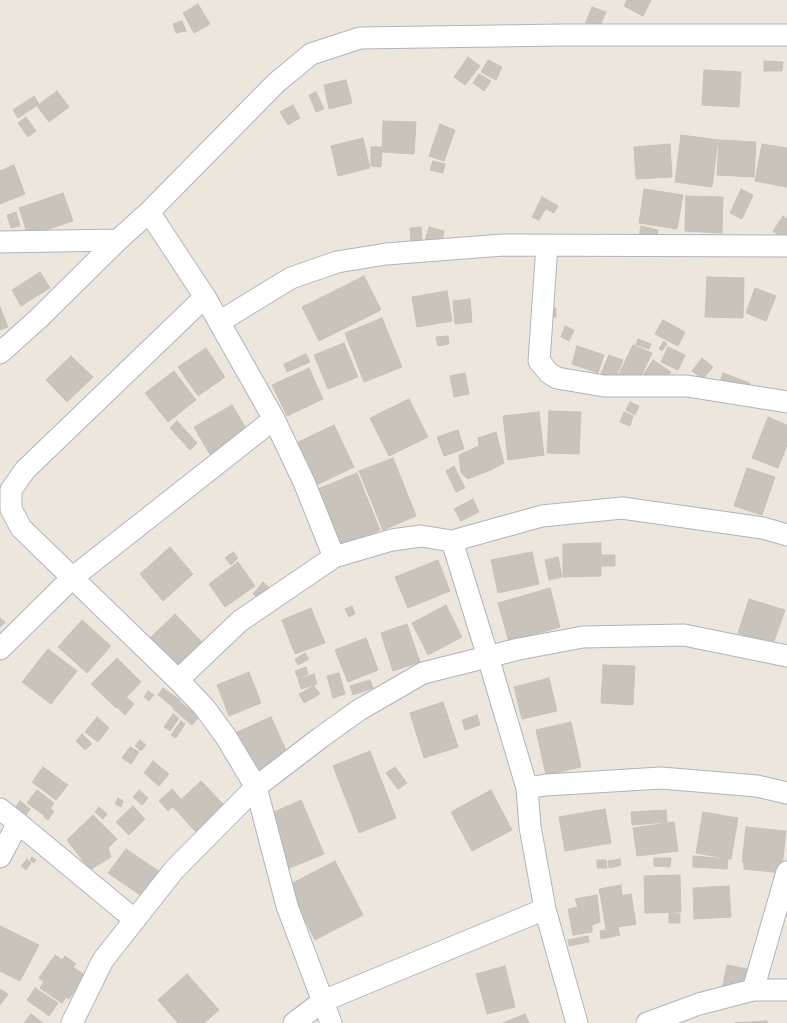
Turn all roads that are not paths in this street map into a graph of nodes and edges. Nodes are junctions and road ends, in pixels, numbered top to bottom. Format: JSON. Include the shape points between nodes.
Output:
{"nodes":[{"id":1,"x":787,"y":35,"type":"edge"},
{"id":2,"x":149,"y":212,"type":"junction"},
{"id":3,"x":118,"y":240,"type":"junction"},
{"id":4,"x":0,"y":242,"type":"edge"},
{"id":5,"x":547,"y":246,"type":"junction"},
{"id":6,"x":787,"y":246,"type":"edge"},
{"id":7,"x":205,"y":297,"type":"junction"},
{"id":8,"x":219,"y":322,"type":"junction"},
{"id":9,"x":0,"y":353,"type":"edge"},
{"id":10,"x":787,"y":402,"type":"edge"},
{"id":11,"x":274,"y":419,"type":"junction"},
{"id":12,"x":787,"y":535,"type":"edge"},
{"id":13,"x":452,"y":541,"type":"junction"},
{"id":14,"x":334,"y":557,"type":"junction"},
{"id":15,"x":72,"y":578,"type":"junction"},
{"id":16,"x":0,"y":649,"type":"edge"},
{"id":17,"x":787,"y":656,"type":"edge"},
{"id":18,"x":488,"y":657,"type":"junction"},
{"id":19,"x":178,"y":680,"type":"junction"},
{"id":20,"x":256,"y":787,"type":"junction"},
{"id":21,"x":527,"y":788,"type":"junction"},
{"id":22,"x":787,"y":793,"type":"edge"},
{"id":23,"x":0,"y":809,"type":"edge"},
{"id":24,"x":18,"y":823,"type":"junction"},
{"id":25,"x":0,"y":857,"type":"edge"},
{"id":26,"x":787,"y":872,"type":"edge"},
{"id":27,"x":545,"y":909,"type":"junction"},
{"id":28,"x":135,"y":920,"type":"junction"},
{"id":29,"x":753,"y":990,"type":"junction"},
{"id":30,"x":787,"y":990,"type":"edge"},
{"id":31,"x":323,"y":1001,"type":"junction"},
{"id":32,"x":72,"y":1023,"type":"edge"},
{"id":33,"x":294,"y":1023,"type":"edge"},
{"id":34,"x":331,"y":1023,"type":"edge"},
{"id":35,"x":577,"y":1023,"type":"edge"},
{"id":36,"x":647,"y":1023,"type":"edge"}],
"edges":[{"from":1,"to":2,"type":"street","via":[[360,38],[311,54],[276,84]]},
{"from":2,"to":3,"type":"street"},
{"from":2,"to":7,"type":"street"},
{"from":3,"to":4,"type":"street"},
{"from":3,"to":9,"type":"street"},
{"from":5,"to":6,"type":"street"},
{"from":5,"to":8,"type":"street","via":[[503,245],[394,253],[337,262],[291,278]]},
{"from":5,"to":10,"type":"street","via":[[540,361],[549,373],[557,378],[604,386],[687,386]]},
{"from":7,"to":8,"type":"street"},
{"from":7,"to":15,"type":"street","via":[[25,470],[11,490],[11,509],[21,528]]},
{"from":8,"to":11,"type":"street"},
{"from":11,"to":14,"type":"street","via":[[304,482]]},
{"from":11,"to":15,"type":"street"},
{"from":12,"to":13,"type":"street","via":[[762,528],[622,508],[542,516]]},
{"from":13,"to":14,"type":"street","via":[[422,536],[392,540]]},
{"from":13,"to":18,"type":"street"},
{"from":14,"to":19,"type":"street","via":[[240,621]]},
{"from":15,"to":16,"type":"street"},
{"from":15,"to":19,"type":"street"},
{"from":17,"to":18,"type":"street","via":[[684,635],[583,637]]},
{"from":18,"to":20,"type":"street","via":[[423,673],[359,710]]},
{"from":18,"to":21,"type":"street"},
{"from":19,"to":20,"type":"street","via":[[204,707],[226,737]]},
{"from":20,"to":28,"type":"street","via":[[174,870]]},
{"from":20,"to":31,"type":"street","via":[[287,906]]},
{"from":21,"to":22,"type":"street","via":[[661,778],[757,786]]},
{"from":21,"to":27,"type":"street","via":[[530,827]]},
{"from":23,"to":24,"type":"street"},
{"from":24,"to":25,"type":"street"},
{"from":24,"to":28,"type":"street"},
{"from":26,"to":29,"type":"street"},
{"from":27,"to":31,"type":"street"},
{"from":27,"to":35,"type":"street"},
{"from":28,"to":32,"type":"street","via":[[103,960]]},
{"from":29,"to":30,"type":"street"},
{"from":29,"to":36,"type":"street","via":[[699,1004]]},
{"from":31,"to":33,"type":"street"},
{"from":31,"to":34,"type":"street"}]}
